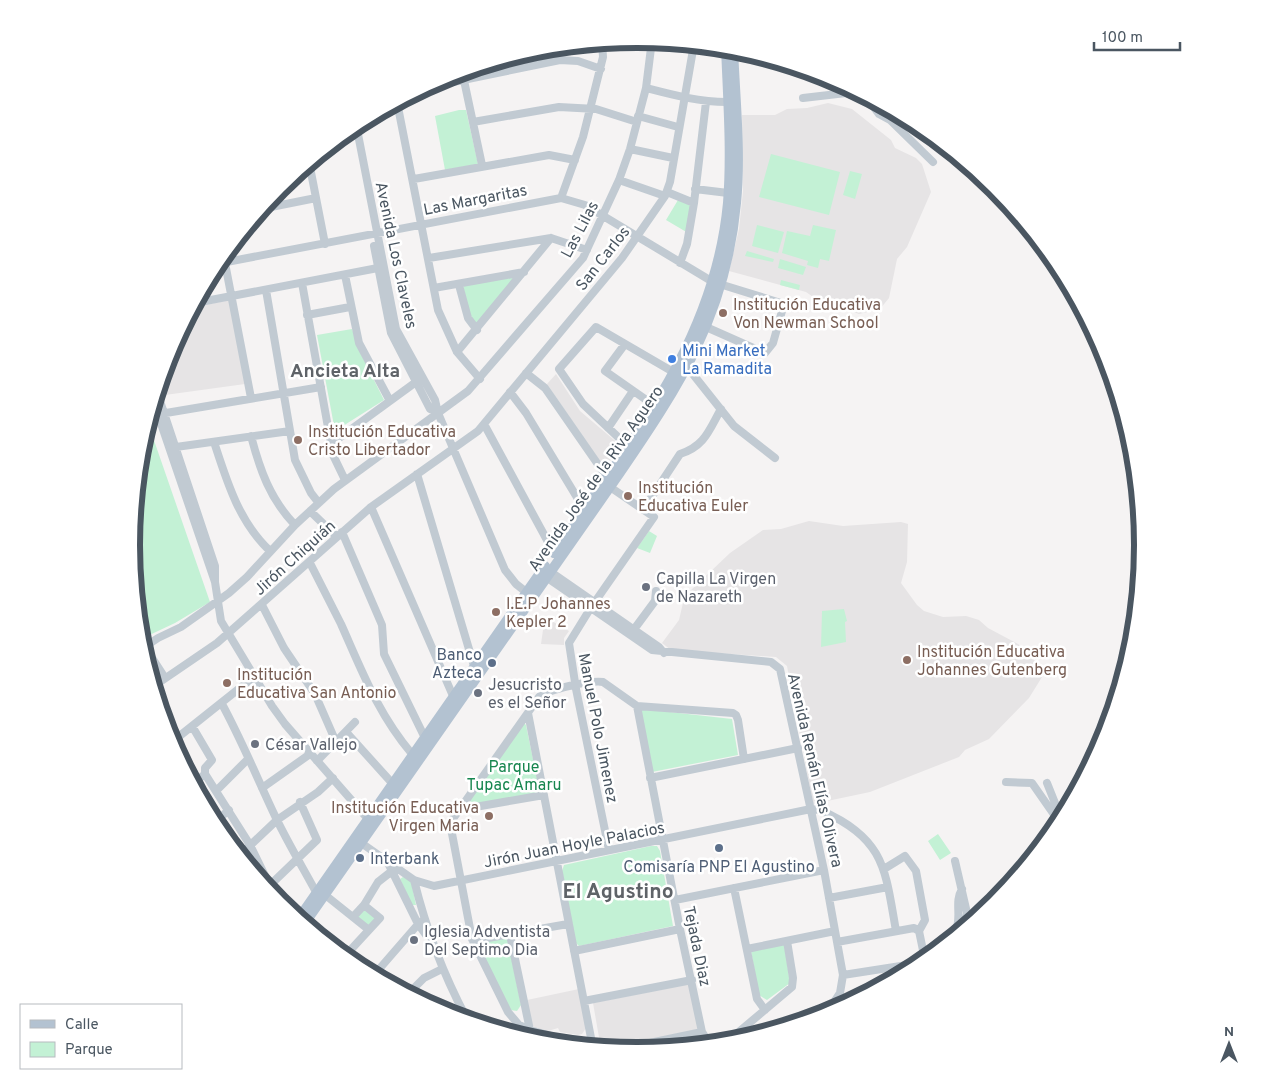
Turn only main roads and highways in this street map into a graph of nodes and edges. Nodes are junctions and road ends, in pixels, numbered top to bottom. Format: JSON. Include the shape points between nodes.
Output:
{"nodes":[{"id":1,"x":726,"y":56,"type":"edge"},
{"id":2,"x":733,"y":57,"type":"edge"},
{"id":3,"x":732,"y":193,"type":"junction"},
{"id":4,"x":716,"y":283,"type":"junction"},
{"id":5,"x":570,"y":536,"type":"junction"},
{"id":6,"x":545,"y":572,"type":"junction"},
{"id":7,"x":529,"y":594,"type":"junction"},
{"id":8,"x":358,"y":840,"type":"junction"},
{"id":9,"x":320,"y":893,"type":"junction"},
{"id":10,"x":303,"y":912,"type":"edge"},
{"id":11,"x":308,"y":917,"type":"edge"}],
"edges":[{"from":1,"to":3,"type":"main road","name":"Avenida José de la Riva Aguero"},
{"from":2,"to":3,"type":"main road","name":"Avenida José de la Riva Aguero","via":[[738,145]]},
{"from":3,"to":4,"type":"main road","name":"Avenida José de la Riva Aguero","via":[[731,241]]},
{"from":4,"to":5,"type":"main road","name":"Avenida José de la Riva Aguero","via":[[675,373],[584,509]]},
{"from":4,"to":5,"type":"main road","name":"Avenida José de la Riva Aguero","via":[[706,327],[688,368],[610,487]]},
{"from":5,"to":6,"type":"main road","name":"Avenida José de la Riva Aguero"},
{"from":5,"to":6,"type":"main road","name":"Avenida José de la Riva Aguero","via":[[554,553]]},
{"from":6,"to":7,"type":"main road","name":"Avenida José de la Riva Aguero"},
{"from":7,"to":8,"type":"main road","name":"Avenida José de la Riva Aguero"},
{"from":7,"to":8,"type":"main road","name":"Avenida José de la Riva Aguero","via":[[424,736],[368,819]]},
{"from":8,"to":9,"type":"main road","name":"Avenida José de la Riva Aguero"},
{"from":9,"to":10,"type":"main road","name":"Avenida José de la Riva Aguero"},
{"from":9,"to":11,"type":"main road","name":"Avenida José de la Riva Aguero"}]}
